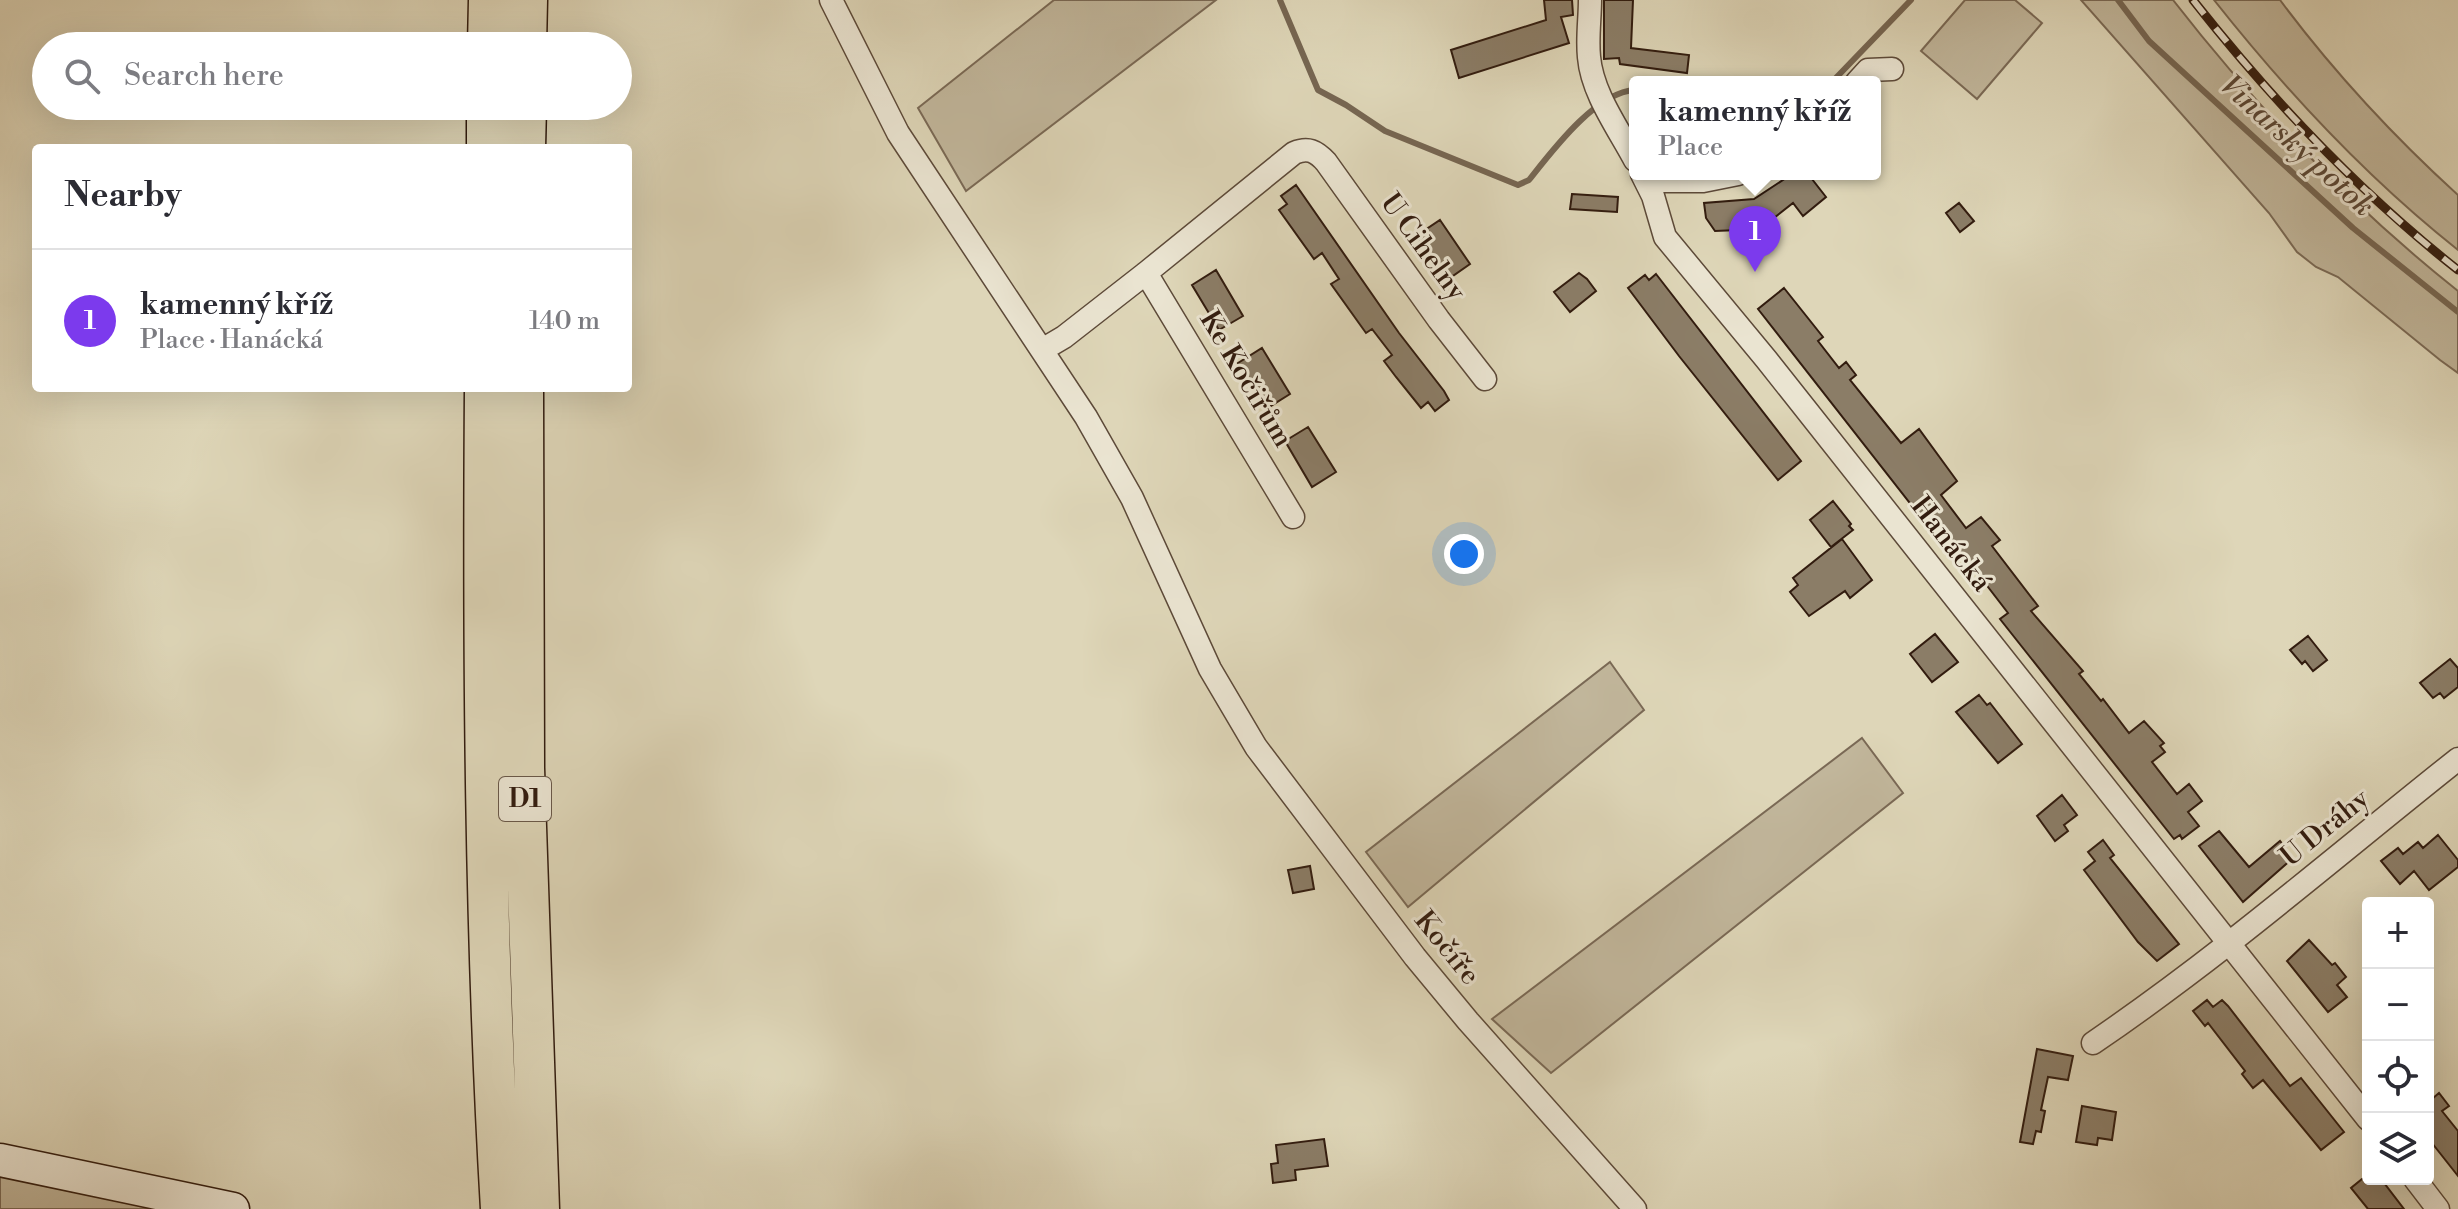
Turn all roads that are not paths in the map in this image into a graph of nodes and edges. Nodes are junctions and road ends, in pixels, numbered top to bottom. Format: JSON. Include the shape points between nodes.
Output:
{"nodes":[{"id":1,"x":489,"y":0,"type":"edge"},
{"id":2,"x":527,"y":0,"type":"edge"},
{"id":3,"x":831,"y":0,"type":"edge"},
{"id":4,"x":1590,"y":0,"type":"edge"},
{"id":5,"x":488,"y":32,"type":"edge"},
{"id":6,"x":526,"y":32,"type":"edge"},
{"id":7,"x":1892,"y":69,"type":"dead end"},
{"id":8,"x":1862,"y":76,"type":"edge"},
{"id":9,"x":487,"y":120,"type":"edge"},
{"id":10,"x":526,"y":120,"type":"edge"},
{"id":11,"x":487,"y":144,"type":"edge"},
{"id":12,"x":525,"y":144,"type":"edge"},
{"id":13,"x":1629,"y":149,"type":"edge"},
{"id":14,"x":1645,"y":180,"type":"edge"},
{"id":15,"x":1683,"y":180,"type":"edge"},
{"id":16,"x":1708,"y":180,"type":"edge"},
{"id":17,"x":1146,"y":273,"type":"junction"},
{"id":18,"x":1042,"y":350,"type":"junction"},
{"id":19,"x":1485,"y":379,"type":"dead end"},
{"id":20,"x":485,"y":392,"type":"edge"},
{"id":21,"x":523,"y":392,"type":"edge"},
{"id":22,"x":1293,"y":517,"type":"dead end"},
{"id":23,"x":2458,"y":759,"type":"edge"},
{"id":24,"x":2230,"y":944,"type":"junction"},
{"id":25,"x":2093,"y":1043,"type":"dead end"},
{"id":26,"x":2363,"y":1113,"type":"edge"},
{"id":27,"x":0,"y":1160,"type":"edge"},
{"id":28,"x":2420,"y":1185,"type":"edge"},
{"id":29,"x":233,"y":1209,"type":"edge"},
{"id":30,"x":501,"y":1209,"type":"edge"},
{"id":31,"x":539,"y":1209,"type":"edge"},
{"id":32,"x":1635,"y":1209,"type":"edge"},
{"id":33,"x":2438,"y":1209,"type":"edge"}],
"edges":[{"from":1,"to":5,"type":"highway"},
{"from":2,"to":6,"type":"highway"},
{"from":3,"to":18,"type":"street","name":"Kočíře","via":[[898,133]]},
{"from":4,"to":13,"type":"street","via":[[1589,57]]},
{"from":7,"to":8,"type":"street","via":[[1868,70]]},
{"from":9,"to":11,"type":"highway"},
{"from":10,"to":12,"type":"highway"},
{"from":14,"to":24,"type":"street","name":"Hanácká","via":[[1665,237]]},
{"from":15,"to":16,"type":"street"},
{"from":17,"to":18,"type":"street"},
{"from":17,"to":19,"type":"street","name":"U Cihelny","via":[[1294,153],[1312,150]]},
{"from":17,"to":22,"type":"street","name":"Ke Kočiřům"},
{"from":18,"to":32,"type":"street","name":"Kočíře","via":[[1132,498],[1210,669],[1256,747],[1408,948]]},
{"from":20,"to":30,"type":"highway","number":"D1","via":[[489,833]]},
{"from":21,"to":31,"type":"highway","number":"D1","via":[[524,768]]},
{"from":23,"to":24,"type":"street","name":"U Dráhy"},
{"from":24,"to":25,"type":"street","name":"U Dráhy"},
{"from":24,"to":26,"type":"street","name":"Hanácká"},
{"from":27,"to":29,"type":"main road"},
{"from":28,"to":33,"type":"street"}]}
